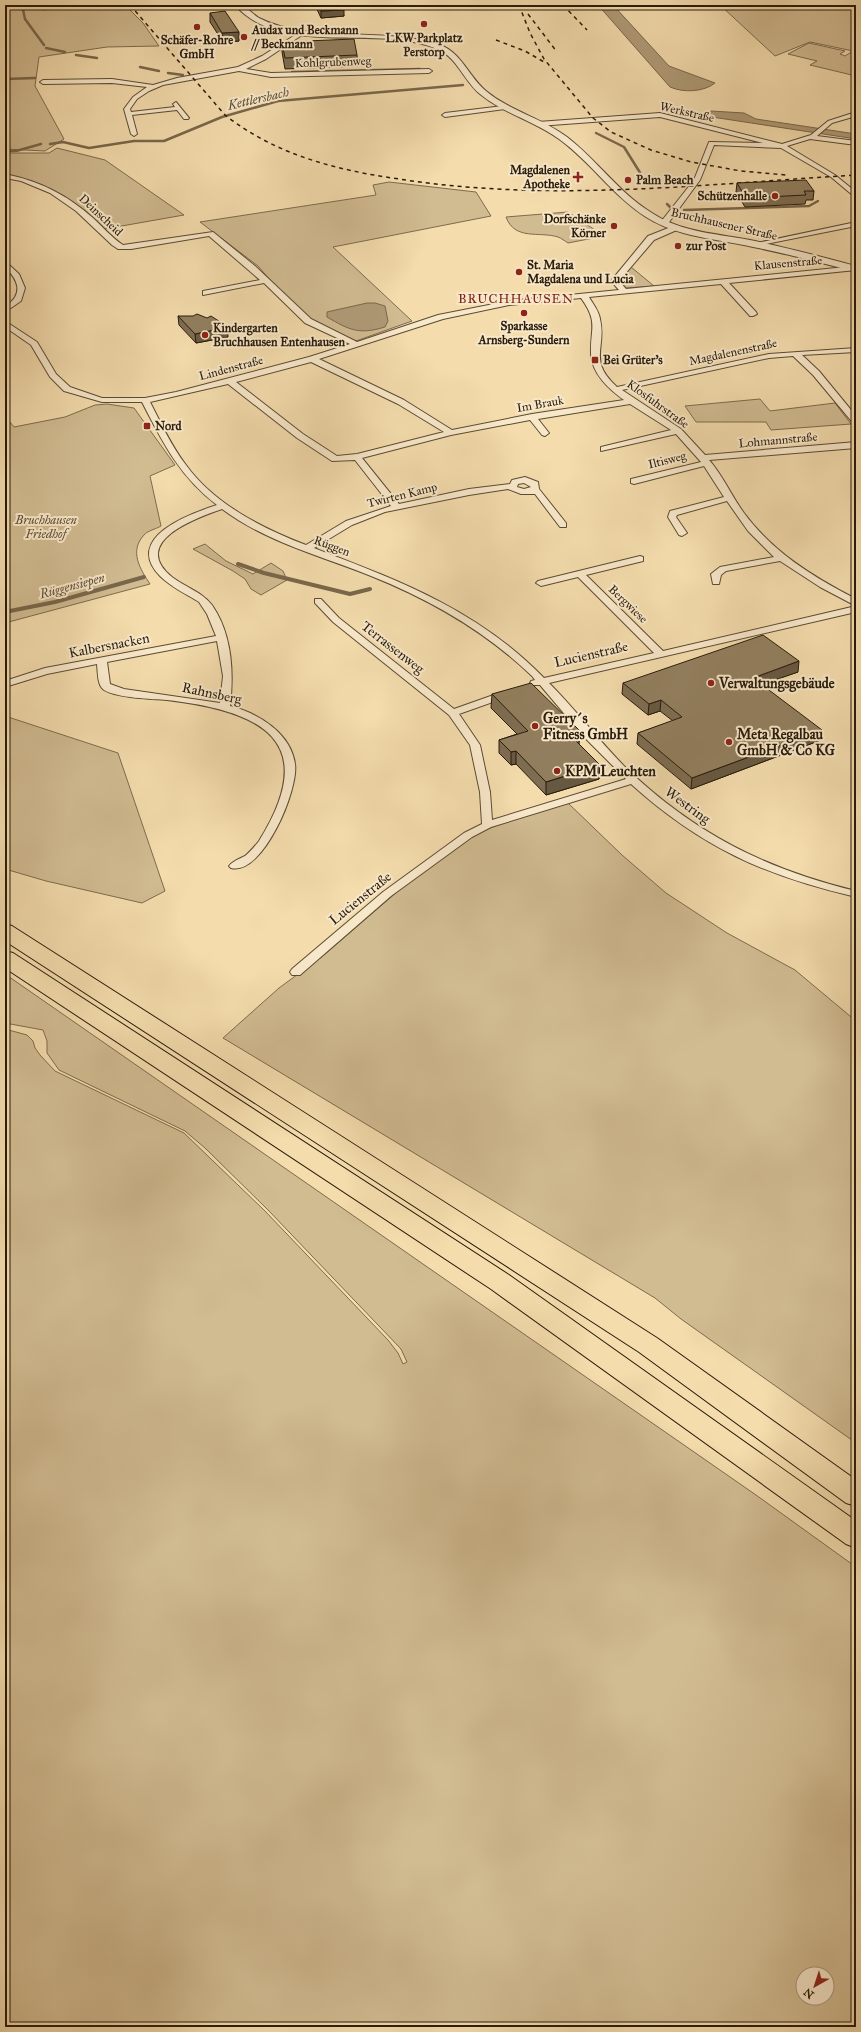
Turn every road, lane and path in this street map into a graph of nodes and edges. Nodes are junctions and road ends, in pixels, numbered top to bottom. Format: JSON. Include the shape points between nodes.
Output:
{"nodes":[{"id":1,"x":238,"y":5,"type":"edge"},
{"id":2,"x":303,"y":32,"type":"junction"},
{"id":3,"x":238,"y":69,"type":"junction"},
{"id":4,"x":429,"y":71,"type":"dead end"},
{"id":5,"x":43,"y":82,"type":"dead end"},
{"id":6,"x":153,"y":87,"type":"junction"},
{"id":7,"x":503,"y":108,"type":"junction"},
{"id":8,"x":128,"y":114,"type":"junction"},
{"id":9,"x":445,"y":114,"type":"dead end"},
{"id":10,"x":856,"y":114,"type":"edge"},
{"id":11,"x":186,"y":118,"type":"dead end"},
{"id":12,"x":538,"y":124,"type":"junction"},
{"id":13,"x":134,"y":134,"type":"dead end"},
{"id":14,"x":811,"y":136,"type":"junction"},
{"id":15,"x":856,"y":143,"type":"edge"},
{"id":16,"x":782,"y":146,"type":"junction"},
{"id":17,"x":5,"y":176,"type":"edge"},
{"id":18,"x":856,"y":196,"type":"edge"},
{"id":19,"x":664,"y":223,"type":"junction"},
{"id":20,"x":856,"y":224,"type":"edge"},
{"id":21,"x":676,"y":227,"type":"junction"},
{"id":22,"x":756,"y":244,"type":"junction"},
{"id":23,"x":5,"y":264,"type":"edge"},
{"id":24,"x":855,"y":269,"type":"edge"},
{"id":25,"x":265,"y":281,"type":"junction"},
{"id":26,"x":723,"y":281,"type":"junction"},
{"id":27,"x":624,"y":291,"type":"junction"},
{"id":28,"x":206,"y":293,"type":"dead end"},
{"id":29,"x":583,"y":295,"type":"junction"},
{"id":30,"x":5,"y":310,"type":"edge"},
{"id":31,"x":753,"y":314,"type":"dead end"},
{"id":32,"x":5,"y":323,"type":"edge"},
{"id":33,"x":356,"y":344,"type":"junction"},
{"id":34,"x":856,"y":350,"type":"edge"},
{"id":35,"x":795,"y":353,"type":"junction"},
{"id":36,"x":312,"y":359,"type":"junction"},
{"id":37,"x":230,"y":381,"type":"junction"},
{"id":38,"x":617,"y":390,"type":"junction"},
{"id":39,"x":145,"y":400,"type":"junction"},
{"id":40,"x":633,"y":401,"type":"junction"},
{"id":41,"x":532,"y":417,"type":"junction"},
{"id":42,"x":856,"y":421,"type":"edge"},
{"id":43,"x":678,"y":431,"type":"junction"},
{"id":44,"x":451,"y":433,"type":"junction"},
{"id":45,"x":546,"y":434,"type":"dead end"},
{"id":46,"x":856,"y":445,"type":"edge"},
{"id":47,"x":604,"y":449,"type":"dead end"},
{"id":48,"x":356,"y":457,"type":"junction"},
{"id":49,"x":705,"y":461,"type":"junction"},
{"id":50,"x":634,"y":481,"type":"dead end"},
{"id":51,"x":729,"y":498,"type":"junction"},
{"id":52,"x":223,"y":506,"type":"junction"},
{"id":53,"x":397,"y":507,"type":"junction"},
{"id":54,"x":563,"y":525,"type":"dead end"},
{"id":55,"x":682,"y":533,"type":"dead end"},
{"id":56,"x":306,"y":549,"type":"junction"},
{"id":57,"x":781,"y":558,"type":"junction"},
{"id":58,"x":640,"y":559,"type":"dead end"},
{"id":59,"x":579,"y":573,"type":"junction"},
{"id":60,"x":716,"y":582,"type":"dead end"},
{"id":61,"x":541,"y":583,"type":"dead end"},
{"id":62,"x":318,"y":601,"type":"dead end"},
{"id":63,"x":856,"y":603,"type":"edge"},
{"id":64,"x":856,"y":609,"type":"edge"},
{"id":65,"x":220,"y":638,"type":"junction"},
{"id":66,"x":660,"y":653,"type":"junction"},
{"id":67,"x":102,"y":661,"type":"junction"},
{"id":68,"x":542,"y":681,"type":"junction"},
{"id":69,"x":5,"y":684,"type":"edge"},
{"id":70,"x":527,"y":686,"type":"edge"},
{"id":71,"x":512,"y":692,"type":"edge"},
{"id":72,"x":224,"y":707,"type":"junction"},
{"id":73,"x":453,"y":713,"type":"junction"},
{"id":74,"x":632,"y":780,"type":"junction"},
{"id":75,"x":487,"y":825,"type":"junction"},
{"id":76,"x":235,"y":866,"type":"dead end"},
{"id":77,"x":856,"y":894,"type":"edge"},
{"id":78,"x":5,"y":931,"type":"edge"},
{"id":79,"x":5,"y":958,"type":"edge"},
{"id":80,"x":296,"y":972,"type":"dead end"},
{"id":81,"x":856,"y":1495,"type":"edge"},
{"id":82,"x":856,"y":1536,"type":"edge"}],
"edges":[{"from":1,"to":2,"type":"street","name":"Bruchhausener Straße","via":[[257,20]]},
{"from":2,"to":3,"type":"street","name":"Kohlgrubenweg"},
{"from":2,"to":7,"type":"street","name":"Bruchhausener Straße","via":[[407,38],[428,42],[446,50],[481,91]]},
{"from":3,"to":4,"type":"street","name":"Kohlgrubenweg","via":[[271,75]]},
{"from":3,"to":6,"type":"street","name":"Kohlgrubenweg"},
{"from":5,"to":6,"type":"street","name":"Kohlgrubenweg","via":[[110,80]]},
{"from":6,"to":8,"type":"street","name":"Kohlgrubenweg","via":[[134,98],[127,109]]},
{"from":7,"to":9,"type":"street"},
{"from":7,"to":12,"type":"street","name":"Bruchhausener Straße"},
{"from":8,"to":11,"type":"street","via":[[177,106]]},
{"from":8,"to":13,"type":"street"},
{"from":10,"to":14,"type":"street","via":[[830,122]]},
{"from":12,"to":16,"type":"street","name":"Werkstraße","via":[[660,115]]},
{"from":12,"to":19,"type":"street","name":"Bruchhausener Straße","via":[[566,140],[632,204]]},
{"from":14,"to":15,"type":"street"},
{"from":14,"to":16,"type":"street"},
{"from":16,"to":18,"type":"street","via":[[833,176]]},
{"from":16,"to":19,"type":"street","via":[[710,144],[696,180]]},
{"from":17,"to":25,"type":"street","name":"Deinscheid","via":[[28,181],[61,195],[121,247],[131,248],[210,234]]},
{"from":19,"to":21,"type":"street","name":"Bruchhausener Straße"},
{"from":20,"to":22,"type":"street"},
{"from":21,"to":22,"type":"street","name":"Bruchhausener Straße"},
{"from":21,"to":27,"type":"street","via":[[650,238],[618,276],[615,281]]},
{"from":22,"to":24,"type":"street","name":"Bruchhausener Straße"},
{"from":23,"to":30,"type":"street","via":[[17,275],[22,287],[16,302]]},
{"from":24,"to":26,"type":"street","name":"Klausenstraße"},
{"from":25,"to":28,"type":"street"},
{"from":25,"to":33,"type":"street","via":[[308,321]]},
{"from":26,"to":27,"type":"street","name":"Klausenstraße"},
{"from":26,"to":31,"type":"street"},
{"from":27,"to":29,"type":"street","name":"Klausenstraße"},
{"from":29,"to":33,"type":"street","name":"Lindenstraße","via":[[468,310]]},
{"from":29,"to":38,"type":"street","name":"Klosfuhrstraße","via":[[595,313],[597,323],[595,360],[605,379]]},
{"from":32,"to":39,"type":"street","name":"Lindenstraße","via":[[34,344],[53,375],[67,389],[102,400]]},
{"from":33,"to":36,"type":"street","name":"Lindenstraße"},
{"from":34,"to":35,"type":"street","name":"Magdalenenstraße"},
{"from":35,"to":38,"type":"street","name":"Magdalenenstraße"},
{"from":35,"to":42,"type":"street","via":[[816,373]]},
{"from":36,"to":37,"type":"street","name":"Lindenstraße"},
{"from":36,"to":44,"type":"street","via":[[404,403]]},
{"from":37,"to":39,"type":"street","name":"Lindenstraße"},
{"from":37,"to":48,"type":"street","name":"Im Brauk","via":[[330,457]]},
{"from":38,"to":40,"type":"street","name":"Klosfuhrstraße"},
{"from":39,"to":52,"type":"street","name":"Rüggen","via":[[188,474]]},
{"from":40,"to":41,"type":"street","name":"Im Brauk"},
{"from":40,"to":43,"type":"street","name":"Klosfuhrstraße"},
{"from":41,"to":44,"type":"street","name":"Im Brauk"},
{"from":41,"to":45,"type":"street"},
{"from":43,"to":47,"type":"street"},
{"from":43,"to":49,"type":"street","name":"Klosfuhrstraße"},
{"from":44,"to":48,"type":"street","name":"Im Brauk"},
{"from":46,"to":49,"type":"street","name":"Lohmannstraße"},
{"from":48,"to":53,"type":"street"},
{"from":49,"to":50,"type":"street","name":"Iltisweg"},
{"from":49,"to":51,"type":"street","name":"Klosfuhrstraße"},
{"from":51,"to":55,"type":"street","via":[[673,513],[672,517]]},
{"from":51,"to":57,"type":"street","name":"Klosfuhrstraße","via":[[755,534]]},
{"from":52,"to":56,"type":"street","name":"Rüggen","via":[[252,524]]},
{"from":52,"to":65,"type":"street","via":[[188,518],[172,527],[160,539],[154,554],[156,565],[162,573],[208,605],[214,615]]},
{"from":53,"to":54,"type":"street","name":"Twirten Kamp","via":[[512,486],[518,481],[529,481],[535,484],[533,490],[538,492]]},
{"from":53,"to":56,"type":"street","name":"Twirten Kamp","via":[[349,523]]},
{"from":56,"to":68,"type":"street","name":"Rüggen","via":[[384,578],[444,606],[489,635]]},
{"from":57,"to":60,"type":"street","via":[[723,569],[716,574]]},
{"from":57,"to":63,"type":"street","name":"Klosfuhrstraße","via":[[830,590]]},
{"from":58,"to":59,"type":"street","name":"Bergwiese"},
{"from":59,"to":61,"type":"street","name":"Bergwiese"},
{"from":59,"to":66,"type":"street","name":"Bergwiese"},
{"from":62,"to":73,"type":"street","name":"Terrassenweg","via":[[336,620]]},
{"from":64,"to":66,"type":"street","name":"Lucienstraße"},
{"from":65,"to":67,"type":"street","name":"Kalbersnacken"},
{"from":65,"to":72,"type":"street","via":[[228,676]]},
{"from":66,"to":68,"type":"street","name":"Lucienstraße"},
{"from":67,"to":69,"type":"street","name":"Kalbersnacken","via":[[37,673]]},
{"from":67,"to":72,"type":"street","name":"Rahnsberg","via":[[105,685],[108,688]]},
{"from":68,"to":70,"type":"street","name":"Lucienstraße"},
{"from":68,"to":74,"type":"street","name":"Westring","via":[[591,738]]},
{"from":71,"to":73,"type":"street"},
{"from":72,"to":76,"type":"street","name":"Rahnsberg","via":[[254,720],[277,737],[288,755],[292,770],[284,798],[267,835],[253,855]]},
{"from":73,"to":75,"type":"street","via":[[475,745],[485,792]]},
{"from":74,"to":75,"type":"street","name":"Lucienstraße"},
{"from":74,"to":77,"type":"street","name":"Westring","via":[[672,814],[737,854],[806,882]]},
{"from":75,"to":80,"type":"street","name":"Lucienstraße","via":[[468,835],[388,894]]},
{"from":78,"to":81,"type":"highway","via":[[648,1345]]},
{"from":79,"to":82,"type":"highway","via":[[500,1282]]}]}
